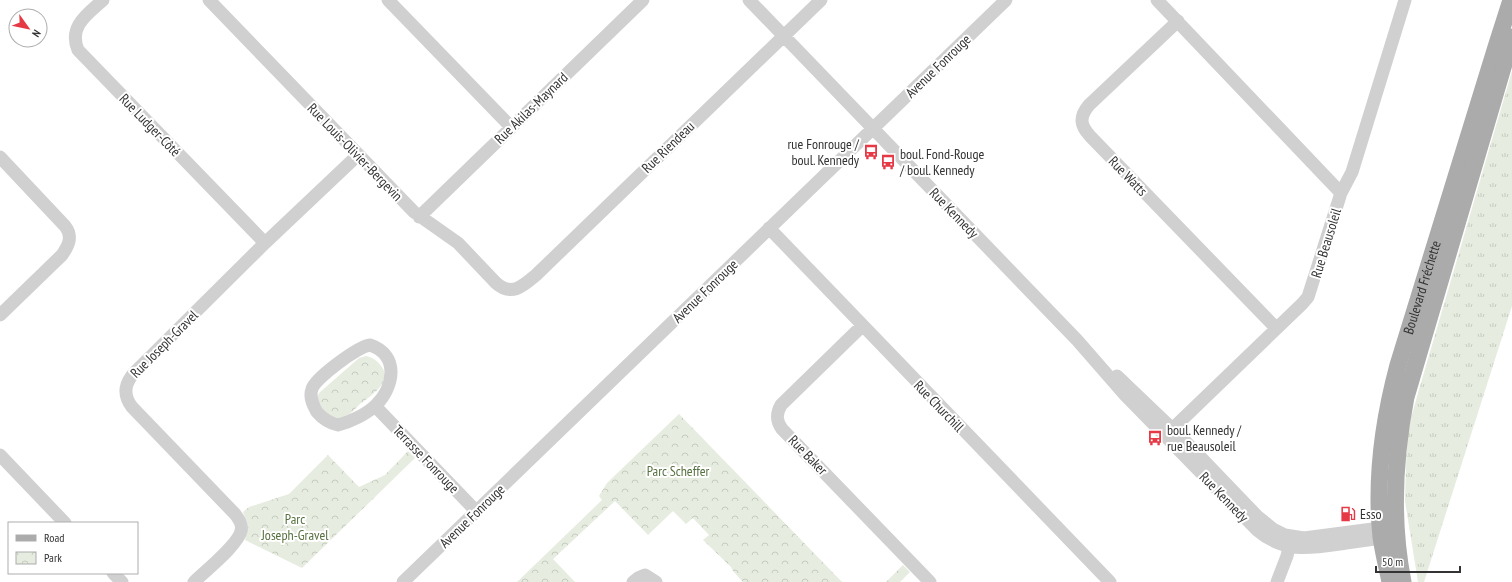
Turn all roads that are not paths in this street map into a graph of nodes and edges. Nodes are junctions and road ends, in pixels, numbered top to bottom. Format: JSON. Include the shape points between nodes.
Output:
{"nodes":[{"id":1,"x":103,"y":0,"type":"edge"},
{"id":2,"x":209,"y":0,"type":"edge"},
{"id":3,"x":388,"y":0,"type":"edge"},
{"id":4,"x":643,"y":0,"type":"edge"},
{"id":5,"x":749,"y":0,"type":"edge"},
{"id":6,"x":821,"y":0,"type":"edge"},
{"id":7,"x":1006,"y":0,"type":"edge"},
{"id":8,"x":1157,"y":0,"type":"edge"},
{"id":9,"x":1405,"y":0,"type":"edge"},
{"id":10,"x":1512,"y":0,"type":"edge"},
{"id":11,"x":1178,"y":21,"type":"junction"},
{"id":12,"x":783,"y":36,"type":"junction"},
{"id":13,"x":1512,"y":37,"type":"edge"},
{"id":14,"x":511,"y":127,"type":"junction"},
{"id":15,"x":872,"y":129,"type":"junction"},
{"id":16,"x":358,"y":155,"type":"junction"},
{"id":17,"x":0,"y":157,"type":"edge"},
{"id":18,"x":1341,"y":193,"type":"junction"},
{"id":19,"x":419,"y":217,"type":"junction"},
{"id":20,"x":768,"y":228,"type":"junction"},
{"id":21,"x":265,"y":243,"type":"junction"},
{"id":22,"x":513,"y":290,"type":"joint"},
{"id":23,"x":0,"y":315,"type":"edge"},
{"id":24,"x":862,"y":326,"type":"junction"},
{"id":25,"x":1276,"y":328,"type":"junction"},
{"id":26,"x":375,"y":406,"type":"junction"},
{"id":27,"x":1168,"y":433,"type":"junction"},
{"id":28,"x":0,"y":455,"type":"edge"},
{"id":29,"x":476,"y":511,"type":"junction"},
{"id":30,"x":64,"y":522,"type":"edge"},
{"id":31,"x":1389,"y":532,"type":"junction"},
{"id":32,"x":1290,"y":542,"type":"junction"},
{"id":33,"x":114,"y":574,"type":"edge"},
{"id":34,"x":122,"y":582,"type":"edge"},
{"id":35,"x":194,"y":582,"type":"edge"},
{"id":36,"x":403,"y":582,"type":"edge"},
{"id":37,"x":633,"y":582,"type":"edge"},
{"id":38,"x":656,"y":582,"type":"edge"},
{"id":39,"x":930,"y":582,"type":"edge"},
{"id":40,"x":1110,"y":582,"type":"edge"},
{"id":41,"x":1277,"y":582,"type":"edge"},
{"id":42,"x":1390,"y":582,"type":"edge"},
{"id":43,"x":1403,"y":582,"type":"edge"}],
"edges":[{"from":1,"to":21,"type":"street","name":"Rue Ludger-Côté","via":[[78,26],[75,38],[78,50]]},
{"from":2,"to":16,"type":"street","name":"Rue Louis-Olivier-Bergevin"},
{"from":3,"to":14,"type":"street"},
{"from":4,"to":14,"type":"street","name":"Rue Akilas-Maynard"},
{"from":5,"to":12,"type":"street","name":"Rue Kennedy"},
{"from":6,"to":12,"type":"street","name":"Rue Riendeau"},
{"from":7,"to":15,"type":"street","name":"Avenue Fonrouge"},
{"from":8,"to":11,"type":"street"},
{"from":9,"to":18,"type":"street","name":"Rue Beausoleil","via":[[1352,172]]},
{"from":10,"to":31,"type":"main road","name":"Boulevard Fréchette","via":[[1392,389],[1384,427],[1379,502]]},
{"from":11,"to":18,"type":"street"},
{"from":11,"to":25,"type":"street","name":"Rue Watts","via":[[1089,106],[1081,117],[1082,125]]},
{"from":12,"to":15,"type":"street","name":"Rue Kennedy"},
{"from":12,"to":22,"type":"street","name":"Rue Riendeau","via":[[536,275],[523,286]]},
{"from":13,"to":31,"type":"main road","name":"Boulevard Fréchette","via":[[1406,397],[1397,443]]},
{"from":14,"to":19,"type":"street","name":"Rue Akilas-Maynard"},
{"from":15,"to":20,"type":"street","name":"Avenue Fonrouge"},
{"from":15,"to":27,"type":"street","name":"Rue Kennedy","via":[[1077,340],[1131,388]]},
{"from":16,"to":19,"type":"street","name":"Rue Louis-Olivier-Bergevin"},
{"from":16,"to":21,"type":"street","name":"Rue Joseph-Gravel"},
{"from":17,"to":23,"type":"street","via":[[65,226],[70,240],[62,255]]},
{"from":18,"to":25,"type":"street","name":"Rue Beausoleil","via":[[1308,297]]},
{"from":19,"to":22,"type":"street","name":"Rue Louis-Olivier-Bergevin","via":[[458,243],[500,286]]},
{"from":20,"to":24,"type":"street","name":"Rue Churchill"},
{"from":20,"to":29,"type":"street","name":"Avenue Fonrouge"},
{"from":21,"to":35,"type":"street","name":"Rue Joseph-Gravel","via":[[131,376],[126,386],[126,395],[132,408],[235,514],[241,524],[241,532],[234,543]]},
{"from":24,"to":39,"type":"street","name":"Rue Baker","via":[[781,405],[778,421],[782,429]]},
{"from":24,"to":40,"type":"street","name":"Rue Churchill"},
{"from":25,"to":27,"type":"street","name":"Rue Beausoleil"},
{"from":26,"to":26,"type":"street","via":[[388,387],[392,372],[386,356],[378,348],[370,345],[362,346],[351,354],[321,377],[312,388],[311,399],[315,409],[332,424],[346,422]]},
{"from":26,"to":29,"type":"street","name":"Terrasse Fonrouge"},
{"from":27,"to":32,"type":"street","name":"Rue Kennedy","via":[[1185,441],[1263,521]]},
{"from":28,"to":30,"type":"street"},
{"from":29,"to":36,"type":"street","name":"Avenue Fonrouge"},
{"from":31,"to":32,"type":"street","name":"Rue Kennedy"},
{"from":31,"to":42,"type":"main road","name":"Boulevard Fréchette"},
{"from":31,"to":43,"type":"main road","name":"Boulevard Fréchette"},
{"from":32,"to":41,"type":"street"},
{"from":33,"to":34,"type":"street"},
{"from":37,"to":38,"type":"street","via":[[645,575]]}]}
